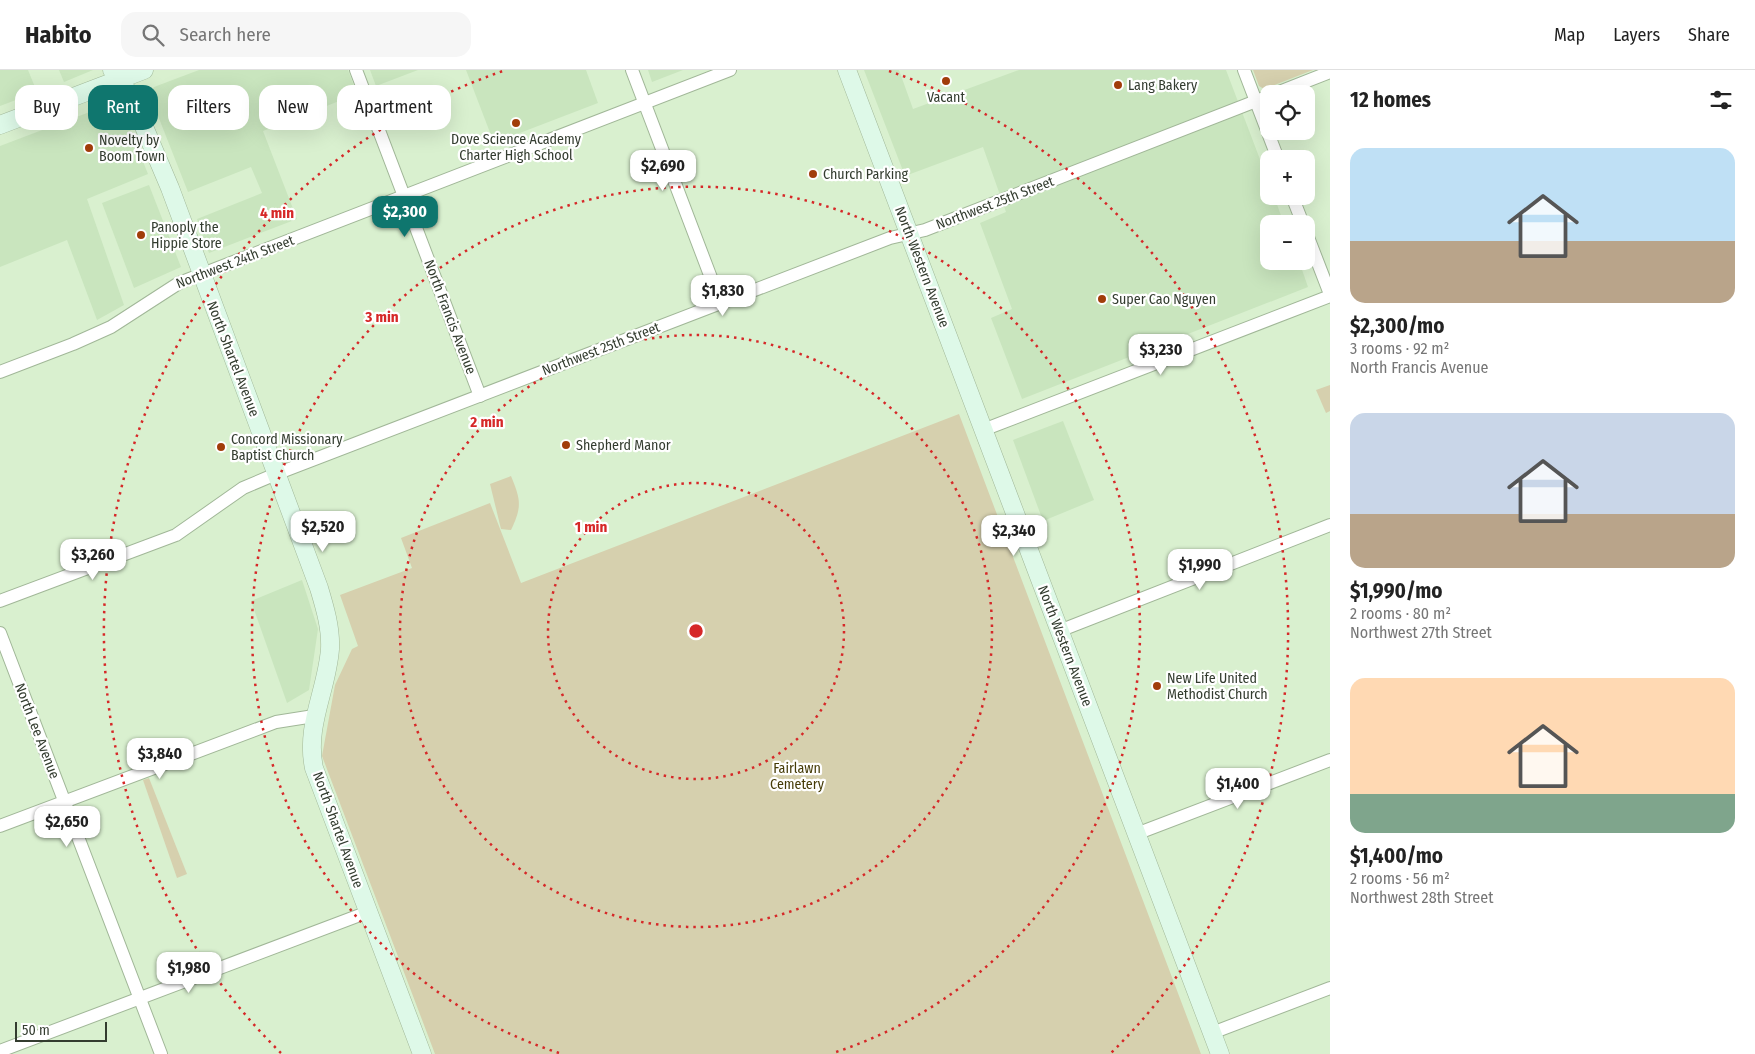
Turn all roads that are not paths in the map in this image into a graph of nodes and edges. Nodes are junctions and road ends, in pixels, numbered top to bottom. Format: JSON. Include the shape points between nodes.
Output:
{"nodes":[{"id":1,"x":144,"y":70,"type":"edge"},
{"id":2,"x":356,"y":70,"type":"edge"},
{"id":3,"x":632,"y":70,"type":"edge"},
{"id":4,"x":730,"y":70,"type":"edge"},
{"id":5,"x":847,"y":70,"type":"edge"},
{"id":6,"x":1244,"y":70,"type":"edge"},
{"id":7,"x":1330,"y":72,"type":"edge"},
{"id":8,"x":116,"y":75,"type":"edge"},
{"id":9,"x":1297,"y":85,"type":"edge"},
{"id":10,"x":1260,"y":99,"type":"edge"},
{"id":11,"x":1256,"y":101,"type":"junction"},
{"id":12,"x":644,"y":103,"type":"junction"},
{"id":13,"x":0,"y":125,"type":"edge"},
{"id":14,"x":1275,"y":150,"type":"edge"},
{"id":15,"x":404,"y":196,"type":"junction"},
{"id":16,"x":909,"y":233,"type":"junction"},
{"id":17,"x":1315,"y":256,"type":"edge"},
{"id":18,"x":202,"y":275,"type":"junction"},
{"id":19,"x":1330,"y":295,"type":"edge"},
{"id":20,"x":720,"y":304,"type":"junction"},
{"id":21,"x":0,"y":372,"type":"edge"},
{"id":22,"x":480,"y":396,"type":"junction"},
{"id":23,"x":983,"y":430,"type":"junction"},
{"id":24,"x":276,"y":474,"type":"junction"},
{"id":25,"x":1330,"y":525,"type":"edge"},
{"id":26,"x":0,"y":601,"type":"edge"},
{"id":27,"x":1059,"y":631,"type":"junction"},
{"id":28,"x":0,"y":633,"type":"edge"},
{"id":29,"x":314,"y":716,"type":"junction"},
{"id":30,"x":1330,"y":760,"type":"edge"},
{"id":31,"x":64,"y":802,"type":"junction"},
{"id":32,"x":0,"y":826,"type":"edge"},
{"id":33,"x":1136,"y":834,"type":"junction"},
{"id":34,"x":368,"y":912,"type":"junction"},
{"id":35,"x":1330,"y":988,"type":"edge"},
{"id":36,"x":139,"y":998,"type":"junction"},
{"id":37,"x":1212,"y":1033,"type":"junction"},
{"id":38,"x":0,"y":1051,"type":"edge"},
{"id":39,"x":161,"y":1054,"type":"edge"},
{"id":40,"x":422,"y":1054,"type":"edge"},
{"id":41,"x":1220,"y":1054,"type":"edge"}],
"edges":[{"from":1,"to":8,"type":"street"},
{"from":2,"to":15,"type":"street","name":"North Francis Avenue"},
{"from":3,"to":12,"type":"street"},
{"from":4,"to":12,"type":"street","name":"Northwest 24th Street"},
{"from":5,"to":16,"type":"street","name":"North Western Avenue"},
{"from":6,"to":11,"type":"street"},
{"from":7,"to":9,"type":"street"},
{"from":8,"to":13,"type":"street"},
{"from":8,"to":18,"type":"street","name":"North Shartel Avenue","via":[[131,96]]},
{"from":10,"to":11,"type":"street","name":"Northwest 25th Street"},
{"from":11,"to":14,"type":"street"},
{"from":11,"to":16,"type":"street","name":"Northwest 25th Street","via":[[925,230]]},
{"from":12,"to":15,"type":"street","name":"Northwest 24th Street"},
{"from":12,"to":20,"type":"street"},
{"from":15,"to":18,"type":"street","name":"Northwest 24th Street"},
{"from":15,"to":22,"type":"street","name":"North Francis Avenue"},
{"from":16,"to":20,"type":"street","name":"Northwest 25th Street"},
{"from":16,"to":23,"type":"street","name":"North Western Avenue"},
{"from":17,"to":19,"type":"street"},
{"from":18,"to":21,"type":"street","name":"Northwest 24th Street","via":[[167,289],[90,338]]},
{"from":18,"to":24,"type":"street","name":"North Shartel Avenue"},
{"from":19,"to":23,"type":"street"},
{"from":20,"to":22,"type":"street","name":"Northwest 25th Street"},
{"from":22,"to":24,"type":"street","name":"Northwest 25th Street"},
{"from":23,"to":27,"type":"street","name":"North Western Avenue"},
{"from":24,"to":26,"type":"street","name":"Northwest 25th Street","via":[[243,488],[176,535]]},
{"from":24,"to":29,"type":"street","name":"North Shartel Avenue","via":[[319,588],[329,630],[329,660]]},
{"from":25,"to":27,"type":"street"},
{"from":27,"to":33,"type":"street","name":"North Western Avenue"},
{"from":28,"to":31,"type":"street","name":"North Lee Avenue"},
{"from":29,"to":31,"type":"street","via":[[276,722]]},
{"from":29,"to":34,"type":"street","name":"North Shartel Avenue","via":[[311,738],[314,768]]},
{"from":30,"to":33,"type":"street"},
{"from":31,"to":32,"type":"street"},
{"from":31,"to":36,"type":"street","name":"North Lee Avenue"},
{"from":33,"to":37,"type":"street","name":"North Western Avenue"},
{"from":34,"to":36,"type":"street"},
{"from":34,"to":40,"type":"street","name":"North Shartel Avenue"},
{"from":35,"to":37,"type":"street"},
{"from":36,"to":38,"type":"street"},
{"from":36,"to":39,"type":"street","name":"North Lee Avenue"},
{"from":37,"to":41,"type":"street","name":"North Western Avenue"}]}
